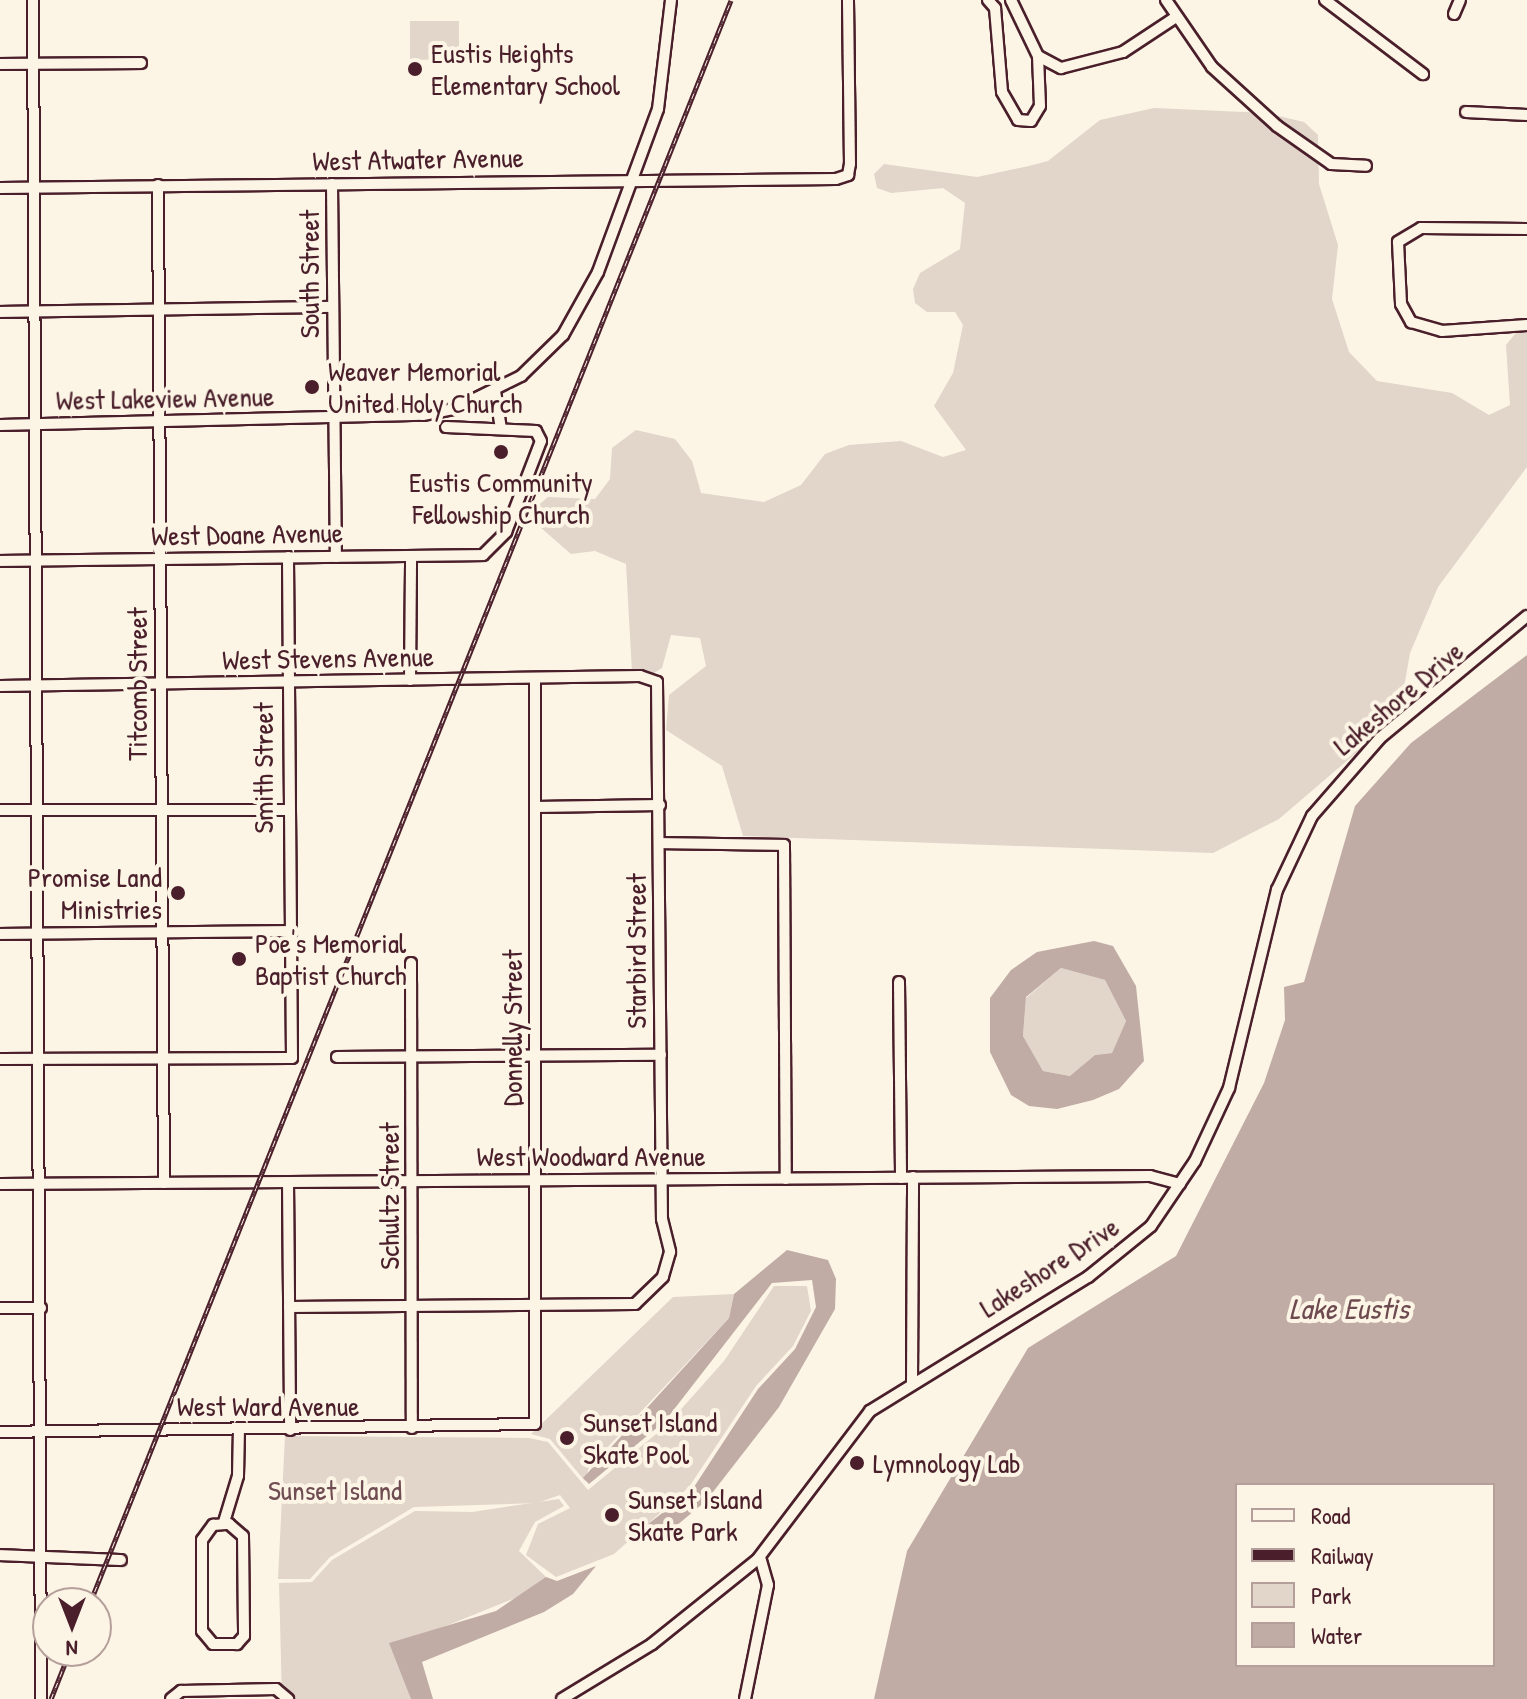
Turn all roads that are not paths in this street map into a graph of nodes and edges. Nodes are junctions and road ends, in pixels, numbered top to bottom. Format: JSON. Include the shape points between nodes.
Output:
{"nodes":[{"id":1,"x":33,"y":0,"type":"edge"},
{"id":2,"x":671,"y":0,"type":"edge"},
{"id":3,"x":848,"y":0,"type":"edge"},
{"id":4,"x":988,"y":0,"type":"edge"},
{"id":5,"x":1011,"y":0,"type":"edge"},
{"id":6,"x":1166,"y":0,"type":"edge"},
{"id":7,"x":1325,"y":0,"type":"edge"},
{"id":8,"x":1460,"y":0,"type":"edge"},
{"id":9,"x":1454,"y":14,"type":"dead end"},
{"id":10,"x":1176,"y":17,"type":"junction"},
{"id":11,"x":1038,"y":56,"type":"junction"},
{"id":12,"x":141,"y":63,"type":"dead end"},
{"id":13,"x":0,"y":64,"type":"edge"},
{"id":14,"x":33,"y":64,"type":"junction"},
{"id":15,"x":1423,"y":74,"type":"dead end"},
{"id":16,"x":1466,"y":112,"type":"dead end"},
{"id":17,"x":1527,"y":115,"type":"edge"},
{"id":18,"x":1366,"y":166,"type":"dead end"},
{"id":19,"x":636,"y":177,"type":"junction"},
{"id":20,"x":332,"y":184,"type":"junction"},
{"id":21,"x":158,"y":185,"type":"junction"},
{"id":22,"x":35,"y":187,"type":"junction"},
{"id":23,"x":0,"y":188,"type":"edge"},
{"id":24,"x":1527,"y":229,"type":"edge"},
{"id":25,"x":333,"y":307,"type":"junction"},
{"id":26,"x":159,"y":310,"type":"junction"},
{"id":27,"x":36,"y":311,"type":"junction"},
{"id":28,"x":0,"y":312,"type":"edge"},
{"id":29,"x":1527,"y":325,"type":"edge"},
{"id":30,"x":495,"y":391,"type":"junction"},
{"id":31,"x":334,"y":419,"type":"junction"},
{"id":32,"x":159,"y":423,"type":"junction"},
{"id":33,"x":35,"y":424,"type":"junction"},
{"id":34,"x":0,"y":425,"type":"edge"},
{"id":35,"x":446,"y":427,"type":"dead end"},
{"id":36,"x":501,"y":429,"type":"junction"},
{"id":37,"x":411,"y":556,"type":"junction"},
{"id":38,"x":288,"y":557,"type":"junction"},
{"id":39,"x":336,"y":557,"type":"junction"},
{"id":40,"x":36,"y":560,"type":"junction"},
{"id":41,"x":161,"y":560,"type":"junction"},
{"id":42,"x":0,"y":561,"type":"edge"},
{"id":43,"x":1527,"y":616,"type":"edge"},
{"id":44,"x":535,"y":679,"type":"junction"},
{"id":45,"x":410,"y":680,"type":"junction"},
{"id":46,"x":655,"y":680,"type":"joint"},
{"id":47,"x":286,"y":682,"type":"junction"},
{"id":48,"x":162,"y":683,"type":"junction"},
{"id":49,"x":37,"y":685,"type":"junction"},
{"id":50,"x":0,"y":686,"type":"edge"},
{"id":51,"x":660,"y":805,"type":"junction"},
{"id":52,"x":536,"y":807,"type":"junction"},
{"id":53,"x":0,"y":810,"type":"edge"},
{"id":54,"x":38,"y":810,"type":"junction"},
{"id":55,"x":161,"y":810,"type":"junction"},
{"id":56,"x":287,"y":810,"type":"junction"},
{"id":57,"x":660,"y":843,"type":"junction"},
{"id":58,"x":288,"y":931,"type":"junction"},
{"id":59,"x":0,"y":934,"type":"edge"},
{"id":60,"x":39,"y":934,"type":"junction"},
{"id":61,"x":163,"y":934,"type":"junction"},
{"id":62,"x":411,"y":963,"type":"dead end"},
{"id":63,"x":899,"y":982,"type":"dead end"},
{"id":64,"x":536,"y":1055,"type":"junction"},
{"id":65,"x":661,"y":1055,"type":"junction"},
{"id":66,"x":337,"y":1057,"type":"dead end"},
{"id":67,"x":411,"y":1057,"type":"junction"},
{"id":68,"x":39,"y":1058,"type":"junction"},
{"id":69,"x":164,"y":1058,"type":"junction"},
{"id":70,"x":0,"y":1059,"type":"edge"},
{"id":71,"x":913,"y":1177,"type":"junction"},
{"id":72,"x":901,"y":1178,"type":"junction"},
{"id":73,"x":662,"y":1179,"type":"junction"},
{"id":74,"x":786,"y":1179,"type":"junction"},
{"id":75,"x":536,"y":1180,"type":"junction"},
{"id":76,"x":412,"y":1181,"type":"junction"},
{"id":77,"x":288,"y":1182,"type":"junction"},
{"id":78,"x":164,"y":1183,"type":"junction"},
{"id":79,"x":0,"y":1184,"type":"edge"},
{"id":80,"x":39,"y":1184,"type":"junction"},
{"id":81,"x":1180,"y":1184,"type":"junction"},
{"id":82,"x":413,"y":1305,"type":"junction"},
{"id":83,"x":538,"y":1305,"type":"junction"},
{"id":84,"x":289,"y":1307,"type":"junction"},
{"id":85,"x":0,"y":1308,"type":"edge"},
{"id":86,"x":41,"y":1308,"type":"junction"},
{"id":87,"x":912,"y":1382,"type":"junction"},
{"id":88,"x":535,"y":1424,"type":"joint"},
{"id":89,"x":412,"y":1428,"type":"junction"},
{"id":90,"x":239,"y":1430,"type":"junction"},
{"id":91,"x":290,"y":1430,"type":"junction"},
{"id":92,"x":0,"y":1432,"type":"edge"},
{"id":93,"x":40,"y":1432,"type":"junction"},
{"id":94,"x":224,"y":1522,"type":"junction"},
{"id":95,"x":0,"y":1555,"type":"edge"},
{"id":96,"x":43,"y":1555,"type":"junction"},
{"id":97,"x":760,"y":1557,"type":"junction"},
{"id":98,"x":121,"y":1560,"type":"dead end"},
{"id":99,"x":201,"y":1694,"type":"edge"},
{"id":100,"x":260,"y":1694,"type":"edge"},
{"id":101,"x":230,"y":1695,"type":"edge"},
{"id":102,"x":41,"y":1699,"type":"edge"},
{"id":103,"x":171,"y":1699,"type":"edge"},
{"id":104,"x":288,"y":1699,"type":"edge"},
{"id":105,"x":562,"y":1699,"type":"edge"},
{"id":106,"x":745,"y":1699,"type":"edge"}],
"edges":[{"from":1,"to":14,"type":"street"},
{"from":2,"to":19,"type":"street","name":"West Lakeview Avenue","via":[[665,76]]},
{"from":3,"to":19,"type":"street","name":"West Atwater Avenue","via":[[848,175]]},
{"from":4,"to":11,"type":"street","via":[[995,8],[1002,92],[1018,120],[1031,121],[1040,106]]},
{"from":5,"to":11,"type":"street"},
{"from":6,"to":10,"type":"street"},
{"from":7,"to":15,"type":"street"},
{"from":8,"to":9,"type":"street"},
{"from":10,"to":11,"type":"street","via":[[1091,65],[1061,68]]},
{"from":10,"to":18,"type":"street","via":[[1212,67],[1277,126],[1331,164]]},
{"from":12,"to":14,"type":"street"},
{"from":13,"to":14,"type":"street"},
{"from":14,"to":22,"type":"street"},
{"from":16,"to":17,"type":"street"},
{"from":19,"to":20,"type":"street","name":"West Atwater Avenue"},
{"from":19,"to":30,"type":"street","name":"West Lakeview Avenue","via":[[577,316],[549,350]]},
{"from":20,"to":21,"type":"street","name":"West Atwater Avenue"},
{"from":20,"to":25,"type":"street","name":"South Street"},
{"from":21,"to":22,"type":"street","name":"West Atwater Avenue"},
{"from":21,"to":26,"type":"street","name":"Titcomb Street"},
{"from":22,"to":23,"type":"street","name":"West Atwater Avenue"},
{"from":22,"to":27,"type":"street"},
{"from":24,"to":29,"type":"street","via":[[1421,228],[1398,242],[1401,304],[1411,322],[1442,331]]},
{"from":25,"to":26,"type":"street"},
{"from":25,"to":31,"type":"street","name":"South Street"},
{"from":26,"to":27,"type":"street"},
{"from":26,"to":32,"type":"street","name":"Titcomb Street"},
{"from":27,"to":28,"type":"street"},
{"from":27,"to":33,"type":"street"},
{"from":30,"to":31,"type":"street","name":"West Lakeview Avenue","via":[[423,415]]},
{"from":30,"to":36,"type":"street"},
{"from":31,"to":32,"type":"street","name":"West Lakeview Avenue"},
{"from":31,"to":39,"type":"street","name":"South Street"},
{"from":32,"to":33,"type":"street","name":"West Lakeview Avenue"},
{"from":32,"to":41,"type":"street","name":"Titcomb Street"},
{"from":33,"to":34,"type":"street","name":"West Lakeview Avenue"},
{"from":33,"to":40,"type":"street"},
{"from":35,"to":36,"type":"street"},
{"from":36,"to":37,"type":"street","name":"West Doane Avenue","via":[[536,431],[541,441],[494,551]]},
{"from":37,"to":39,"type":"street","name":"West Doane Avenue"},
{"from":37,"to":45,"type":"street"},
{"from":38,"to":39,"type":"street","name":"West Doane Avenue"},
{"from":38,"to":41,"type":"street","name":"West Doane Avenue"},
{"from":38,"to":47,"type":"street","name":"Smith Street"},
{"from":40,"to":41,"type":"street","name":"West Doane Avenue"},
{"from":40,"to":42,"type":"street","name":"West Doane Avenue"},
{"from":40,"to":49,"type":"street"},
{"from":41,"to":48,"type":"street","name":"Titcomb Street"},
{"from":43,"to":81,"type":"street","name":"Lakeshore Drive","via":[[1380,738],[1312,816],[1277,890],[1229,1088]]},
{"from":44,"to":45,"type":"street","name":"West Stevens Avenue"},
{"from":44,"to":46,"type":"street","name":"West Stevens Avenue"},
{"from":44,"to":52,"type":"street","name":"Donnelly Street"},
{"from":45,"to":47,"type":"street","name":"West Stevens Avenue"},
{"from":46,"to":51,"type":"street","name":"Starbird Street"},
{"from":47,"to":48,"type":"street","name":"West Stevens Avenue"},
{"from":47,"to":56,"type":"street","name":"Smith Street"},
{"from":48,"to":49,"type":"street","name":"West Stevens Avenue"},
{"from":48,"to":55,"type":"street","name":"Titcomb Street"},
{"from":49,"to":50,"type":"street","name":"West Stevens Avenue"},
{"from":49,"to":54,"type":"street"},
{"from":51,"to":52,"type":"street"},
{"from":51,"to":57,"type":"street","name":"Starbird Street"},
{"from":52,"to":64,"type":"street","name":"Donnelly Street"},
{"from":53,"to":54,"type":"street"},
{"from":54,"to":55,"type":"street"},
{"from":54,"to":60,"type":"street"},
{"from":55,"to":56,"type":"street"},
{"from":55,"to":61,"type":"street","name":"Titcomb Street"},
{"from":56,"to":58,"type":"street","name":"Smith Street"},
{"from":57,"to":65,"type":"street","name":"Starbird Street"},
{"from":57,"to":74,"type":"street","via":[[784,845]]},
{"from":58,"to":61,"type":"street"},
{"from":58,"to":69,"type":"street","name":"Smith Street","via":[[292,1058]]},
{"from":59,"to":60,"type":"street"},
{"from":60,"to":61,"type":"street"},
{"from":60,"to":68,"type":"street"},
{"from":61,"to":69,"type":"street","name":"Titcomb Street"},
{"from":62,"to":67,"type":"street","name":"Schultz Street"},
{"from":63,"to":72,"type":"street"},
{"from":64,"to":65,"type":"street"},
{"from":64,"to":67,"type":"street"},
{"from":64,"to":75,"type":"street","name":"Donnelly Street"},
{"from":65,"to":73,"type":"street","name":"Starbird Street"},
{"from":66,"to":67,"type":"street"},
{"from":67,"to":76,"type":"street","name":"Schultz Street"},
{"from":68,"to":69,"type":"street"},
{"from":68,"to":70,"type":"street"},
{"from":68,"to":80,"type":"street"},
{"from":69,"to":78,"type":"street","name":"Titcomb Street"},
{"from":71,"to":72,"type":"street","name":"West Woodward Avenue"},
{"from":71,"to":81,"type":"street","name":"West Woodward Avenue","via":[[1150,1176]]},
{"from":71,"to":87,"type":"street"},
{"from":72,"to":74,"type":"street","name":"West Woodward Avenue"},
{"from":73,"to":74,"type":"street","name":"West Woodward Avenue"},
{"from":73,"to":75,"type":"street","name":"West Woodward Avenue"},
{"from":73,"to":83,"type":"street","name":"Starbird Street","via":[[667,1270],[635,1304]]},
{"from":75,"to":76,"type":"street","name":"West Woodward Avenue"},
{"from":75,"to":83,"type":"street","name":"Donnelly Street"},
{"from":76,"to":77,"type":"street","name":"West Woodward Avenue"},
{"from":76,"to":82,"type":"street","name":"Schultz Street"},
{"from":77,"to":78,"type":"street","name":"West Woodward Avenue"},
{"from":77,"to":84,"type":"street"},
{"from":78,"to":80,"type":"street","name":"West Woodward Avenue"},
{"from":79,"to":80,"type":"street","name":"West Woodward Avenue"},
{"from":80,"to":86,"type":"street"},
{"from":81,"to":87,"type":"street","name":"Lakeshore Drive","via":[[1118,1257]]},
{"from":82,"to":83,"type":"street"},
{"from":82,"to":84,"type":"street"},
{"from":82,"to":89,"type":"street","name":"Schultz Street"},
{"from":83,"to":88,"type":"street","name":"Donnelly Street"},
{"from":84,"to":91,"type":"street"},
{"from":85,"to":86,"type":"street"},
{"from":86,"to":93,"type":"street"},
{"from":87,"to":97,"type":"street","name":"Lakeshore Drive","via":[[863,1419]]},
{"from":88,"to":89,"type":"street","name":"West Ward Avenue"},
{"from":89,"to":91,"type":"street","name":"West Ward Avenue"},
{"from":90,"to":91,"type":"street","name":"West Ward Avenue"},
{"from":90,"to":93,"type":"street","name":"West Ward Avenue"},
{"from":90,"to":94,"type":"street","via":[[238,1476]]},
{"from":92,"to":93,"type":"street","name":"West Ward Avenue"},
{"from":93,"to":96,"type":"street"},
{"from":94,"to":94,"type":"street","via":[[243,1536],[244,1636],[234,1644],[208,1642],[202,1631],[202,1540]]},
{"from":95,"to":96,"type":"street"},
{"from":96,"to":98,"type":"street"},
{"from":96,"to":102,"type":"street"},
{"from":97,"to":105,"type":"street","name":"Lakeshore Drive","via":[[652,1644]]},
{"from":97,"to":106,"type":"street","via":[[768,1585]]},
{"from":99,"to":101,"type":"street"},
{"from":99,"to":103,"type":"street"},
{"from":100,"to":101,"type":"street"},
{"from":100,"to":104,"type":"street","via":[[282,1690]]}]}
